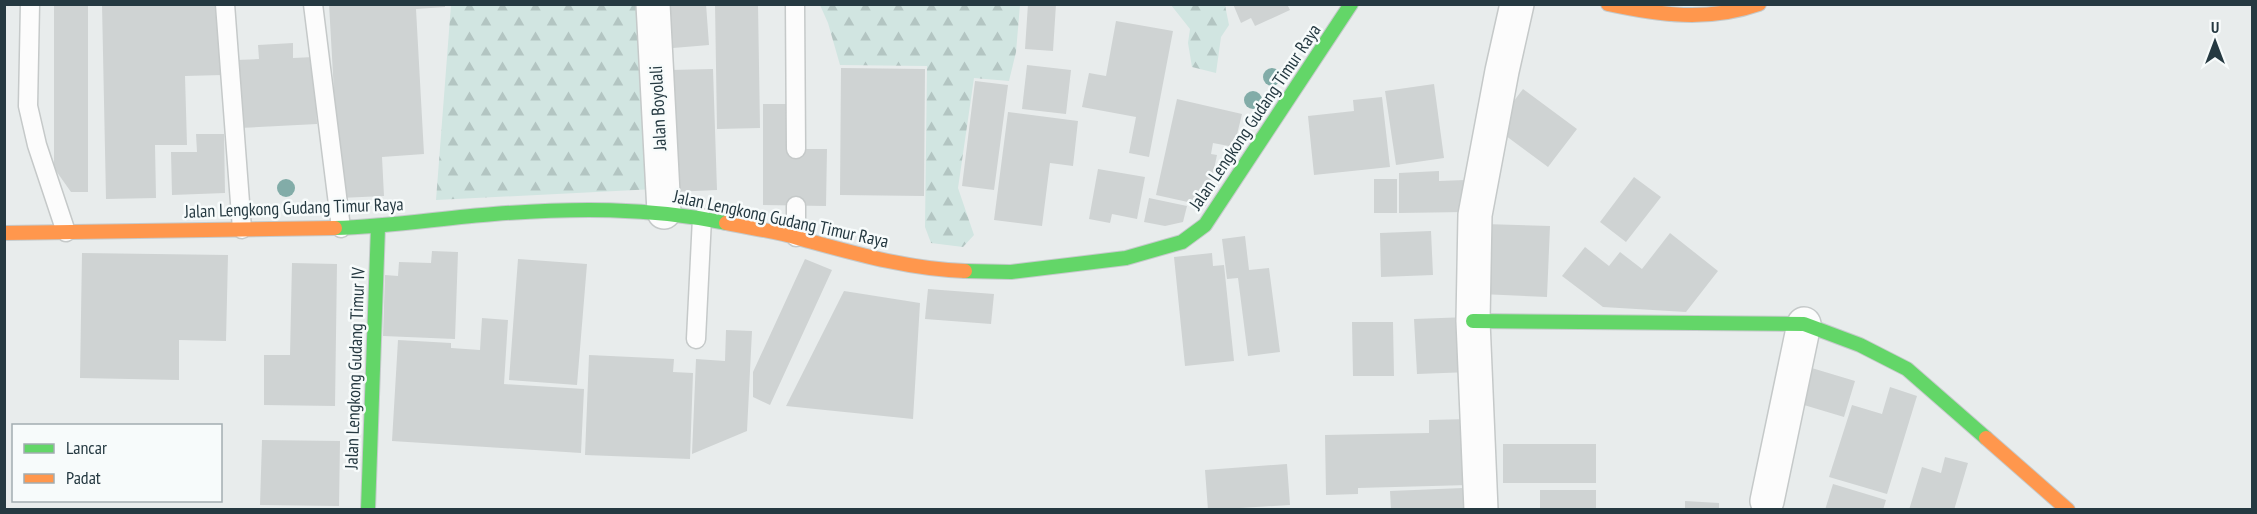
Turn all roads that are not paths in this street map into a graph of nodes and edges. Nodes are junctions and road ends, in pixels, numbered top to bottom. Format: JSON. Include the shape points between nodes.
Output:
{"nodes":[{"id":1,"x":30,"y":4,"type":"edge"},
{"id":2,"x":225,"y":4,"type":"edge"},
{"id":3,"x":313,"y":4,"type":"edge"},
{"id":4,"x":653,"y":4,"type":"edge"},
{"id":5,"x":795,"y":4,"type":"edge"},
{"id":6,"x":1351,"y":4,"type":"edge"},
{"id":7,"x":1517,"y":4,"type":"edge"},
{"id":8,"x":1608,"y":4,"type":"edge"},
{"id":9,"x":1759,"y":4,"type":"edge"},
{"id":10,"x":796,"y":149,"type":"dead end"},
{"id":11,"x":796,"y":206,"type":"dead end"},
{"id":12,"x":664,"y":212,"type":"junction"},
{"id":13,"x":702,"y":218,"type":"junction"},
{"id":14,"x":378,"y":227,"type":"junction"},
{"id":15,"x":341,"y":228,"type":"junction"},
{"id":16,"x":242,"y":229,"type":"junction"},
{"id":17,"x":66,"y":232,"type":"junction"},
{"id":18,"x":4,"y":233,"type":"edge"},
{"id":19,"x":796,"y":237,"type":"junction"},
{"id":20,"x":1473,"y":321,"type":"junction"},
{"id":21,"x":1804,"y":324,"type":"junction"},
{"id":22,"x":696,"y":339,"type":"dead end"},
{"id":23,"x":1767,"y":501,"type":"dead end"},
{"id":24,"x":368,"y":510,"type":"edge"},
{"id":25,"x":1481,"y":510,"type":"edge"},
{"id":26,"x":2068,"y":510,"type":"edge"}],
"edges":[{"from":1,"to":17,"type":"lane","via":[[28,106]]},
{"from":2,"to":16,"type":"lane"},
{"from":3,"to":15,"type":"lane"},
{"from":4,"to":12,"type":"street","name":"Jalan Boyolali"},
{"from":5,"to":10,"type":"lane"},
{"from":6,"to":19,"type":"street","name":"Jalan Lengkong Gudang Timur Raya","via":[[1205,225],[1182,242],[1125,258],[1011,272],[936,270],[860,256]]},
{"from":7,"to":20,"type":"street","via":[[1475,215]]},
{"from":8,"to":9,"type":"street","via":[[1645,13],[1699,17],[1742,12]]},
{"from":11,"to":19,"type":"lane"},
{"from":12,"to":13,"type":"street","name":"Jalan Lengkong Gudang Timur Raya"},
{"from":12,"to":14,"type":"street","name":"Jalan Lengkong Gudang Timur Raya","via":[[615,209],[495,214]]},
{"from":13,"to":19,"type":"street","name":"Jalan Lengkong Gudang Timur Raya"},
{"from":13,"to":22,"type":"lane"},
{"from":14,"to":15,"type":"street","name":"Jalan Lengkong Gudang Timur Raya"},
{"from":14,"to":24,"type":"street","name":"Jalan Lengkong Gudang Timur IV"},
{"from":15,"to":16,"type":"street","name":"Jalan Lengkong Gudang Timur Raya"},
{"from":16,"to":17,"type":"street","name":"Jalan Lengkong Gudang Timur Raya"},
{"from":17,"to":18,"type":"street","name":"Jalan Lengkong Gudang Timur Raya"},
{"from":20,"to":21,"type":"street"},
{"from":20,"to":25,"type":"street"},
{"from":21,"to":23,"type":"street"},
{"from":21,"to":26,"type":"street","via":[[1860,345],[1907,369]]}]}
